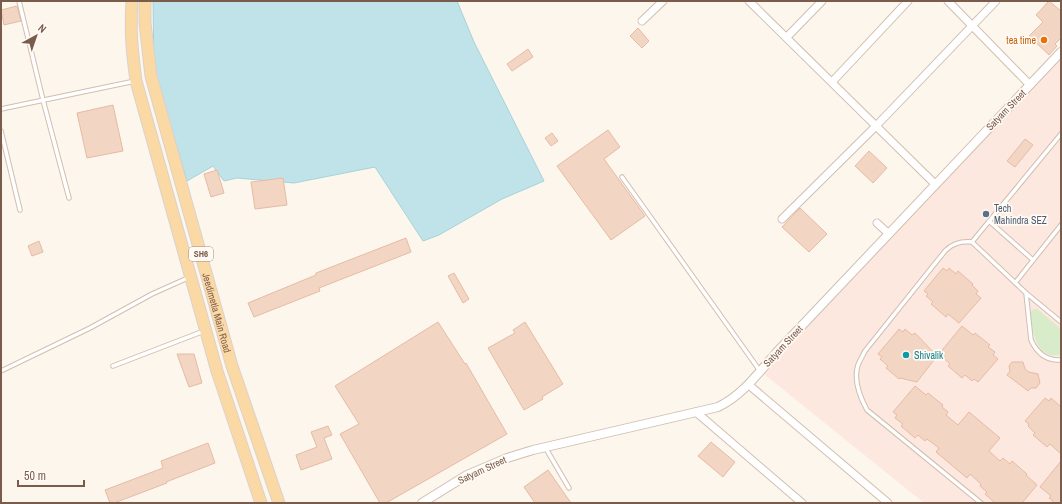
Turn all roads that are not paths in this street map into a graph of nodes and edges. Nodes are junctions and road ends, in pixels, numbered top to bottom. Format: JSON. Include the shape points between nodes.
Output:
{"nodes":[{"id":1,"x":19,"y":1,"type":"edge"},
{"id":2,"x":132,"y":1,"type":"edge"},
{"id":3,"x":145,"y":1,"type":"edge"},
{"id":4,"x":662,"y":1,"type":"edge"},
{"id":5,"x":749,"y":1,"type":"edge"},
{"id":6,"x":822,"y":1,"type":"edge"},
{"id":7,"x":908,"y":1,"type":"edge"},
{"id":8,"x":948,"y":1,"type":"edge"},
{"id":9,"x":996,"y":1,"type":"edge"},
{"id":10,"x":642,"y":21,"type":"dead end"},
{"id":11,"x":973,"y":25,"type":"junction"},
{"id":12,"x":787,"y":37,"type":"junction"},
{"id":13,"x":1061,"y":52,"type":"edge"},
{"id":14,"x":136,"y":81,"type":"junction"},
{"id":15,"x":832,"y":82,"type":"junction"},
{"id":16,"x":1030,"y":85,"type":"junction"},
{"id":17,"x":43,"y":100,"type":"junction"},
{"id":18,"x":1,"y":109,"type":"edge"},
{"id":19,"x":876,"y":126,"type":"junction"},
{"id":20,"x":1,"y":131,"type":"edge"},
{"id":21,"x":1061,"y":134,"type":"edge"},
{"id":22,"x":622,"y":177,"type":"dead end"},
{"id":23,"x":935,"y":184,"type":"junction"},
{"id":24,"x":69,"y":198,"type":"dead end"},
{"id":25,"x":20,"y":210,"type":"dead end"},
{"id":26,"x":782,"y":219,"type":"dead end"},
{"id":27,"x":989,"y":221,"type":"junction"},
{"id":28,"x":877,"y":223,"type":"dead end"},
{"id":29,"x":1061,"y":225,"type":"edge"},
{"id":30,"x":889,"y":234,"type":"junction"},
{"id":31,"x":972,"y":242,"type":"junction"},
{"id":32,"x":1033,"y":260,"type":"junction"},
{"id":33,"x":191,"y":276,"type":"junction"},
{"id":34,"x":1015,"y":283,"type":"junction"},
{"id":35,"x":1026,"y":293,"type":"junction"},
{"id":36,"x":1061,"y":322,"type":"edge"},
{"id":37,"x":206,"y":330,"type":"junction"},
{"id":38,"x":1061,"y":360,"type":"edge"},
{"id":39,"x":113,"y":366,"type":"dead end"},
{"id":40,"x":1,"y":371,"type":"edge"},
{"id":41,"x":760,"y":371,"type":"junction"},
{"id":42,"x":749,"y":385,"type":"junction"},
{"id":43,"x":696,"y":412,"type":"junction"},
{"id":44,"x":545,"y":447,"type":"junction"},
{"id":45,"x":569,"y":488,"type":"dead end"},
{"id":46,"x":261,"y":503,"type":"edge"},
{"id":47,"x":279,"y":503,"type":"edge"},
{"id":48,"x":422,"y":503,"type":"edge"},
{"id":49,"x":802,"y":503,"type":"edge"},
{"id":50,"x":888,"y":503,"type":"edge"},
{"id":51,"x":981,"y":503,"type":"edge"}],
"edges":[{"from":1,"to":17,"type":"lane"},
{"from":2,"to":14,"type":"main road","name":"Jeedimetla Main Road","number":"SH6","via":[[131,49]]},
{"from":3,"to":47,"type":"main road","name":"Jeedimetla Main Road","number":"SH6","via":[[151,76],[232,366]]},
{"from":4,"to":10,"type":"street"},
{"from":5,"to":12,"type":"street"},
{"from":6,"to":12,"type":"street"},
{"from":7,"to":15,"type":"street"},
{"from":8,"to":11,"type":"street"},
{"from":9,"to":11,"type":"street"},
{"from":11,"to":16,"type":"street"},
{"from":11,"to":19,"type":"street"},
{"from":12,"to":15,"type":"street"},
{"from":13,"to":16,"type":"street","name":"Satyam Street"},
{"from":14,"to":17,"type":"lane"},
{"from":14,"to":33,"type":"main road","name":"Jeedimetla Main Road","number":"SH6"},
{"from":15,"to":19,"type":"street"},
{"from":16,"to":23,"type":"street","name":"Satyam Street"},
{"from":17,"to":18,"type":"lane"},
{"from":17,"to":24,"type":"lane"},
{"from":19,"to":23,"type":"street"},
{"from":19,"to":26,"type":"street"},
{"from":20,"to":25,"type":"lane"},
{"from":21,"to":27,"type":"lane"},
{"from":22,"to":41,"type":"lane"},
{"from":23,"to":30,"type":"street","name":"Satyam Street"},
{"from":27,"to":31,"type":"lane"},
{"from":27,"to":32,"type":"lane"},
{"from":28,"to":30,"type":"street"},
{"from":29,"to":32,"type":"lane"},
{"from":30,"to":41,"type":"street","name":"Satyam Street"},
{"from":31,"to":34,"type":"lane"},
{"from":31,"to":51,"type":"lane","via":[[956,243],[945,251],[866,351],[858,366],[857,381],[860,397],[867,410]]},
{"from":32,"to":34,"type":"lane"},
{"from":33,"to":37,"type":"main road","name":"Jeedimetla Main Road","number":"SH6"},
{"from":33,"to":40,"type":"lane"},
{"from":34,"to":35,"type":"lane"},
{"from":35,"to":36,"type":"lane"},
{"from":35,"to":38,"type":"lane","via":[[1034,347],[1049,359]]},
{"from":37,"to":39,"type":"lane"},
{"from":37,"to":46,"type":"main road","name":"Jeedimetla Main Road","number":"SH6"},
{"from":41,"to":42,"type":"street","name":"Satyam Street"},
{"from":42,"to":43,"type":"street","name":"Satyam Street","via":[[729,402]]},
{"from":42,"to":50,"type":"street"},
{"from":43,"to":44,"type":"street","name":"Satyam Street"},
{"from":43,"to":49,"type":"street"},
{"from":44,"to":45,"type":"lane"},
{"from":44,"to":48,"type":"street","name":"Satyam Street","via":[[507,458],[467,475]]}]}
